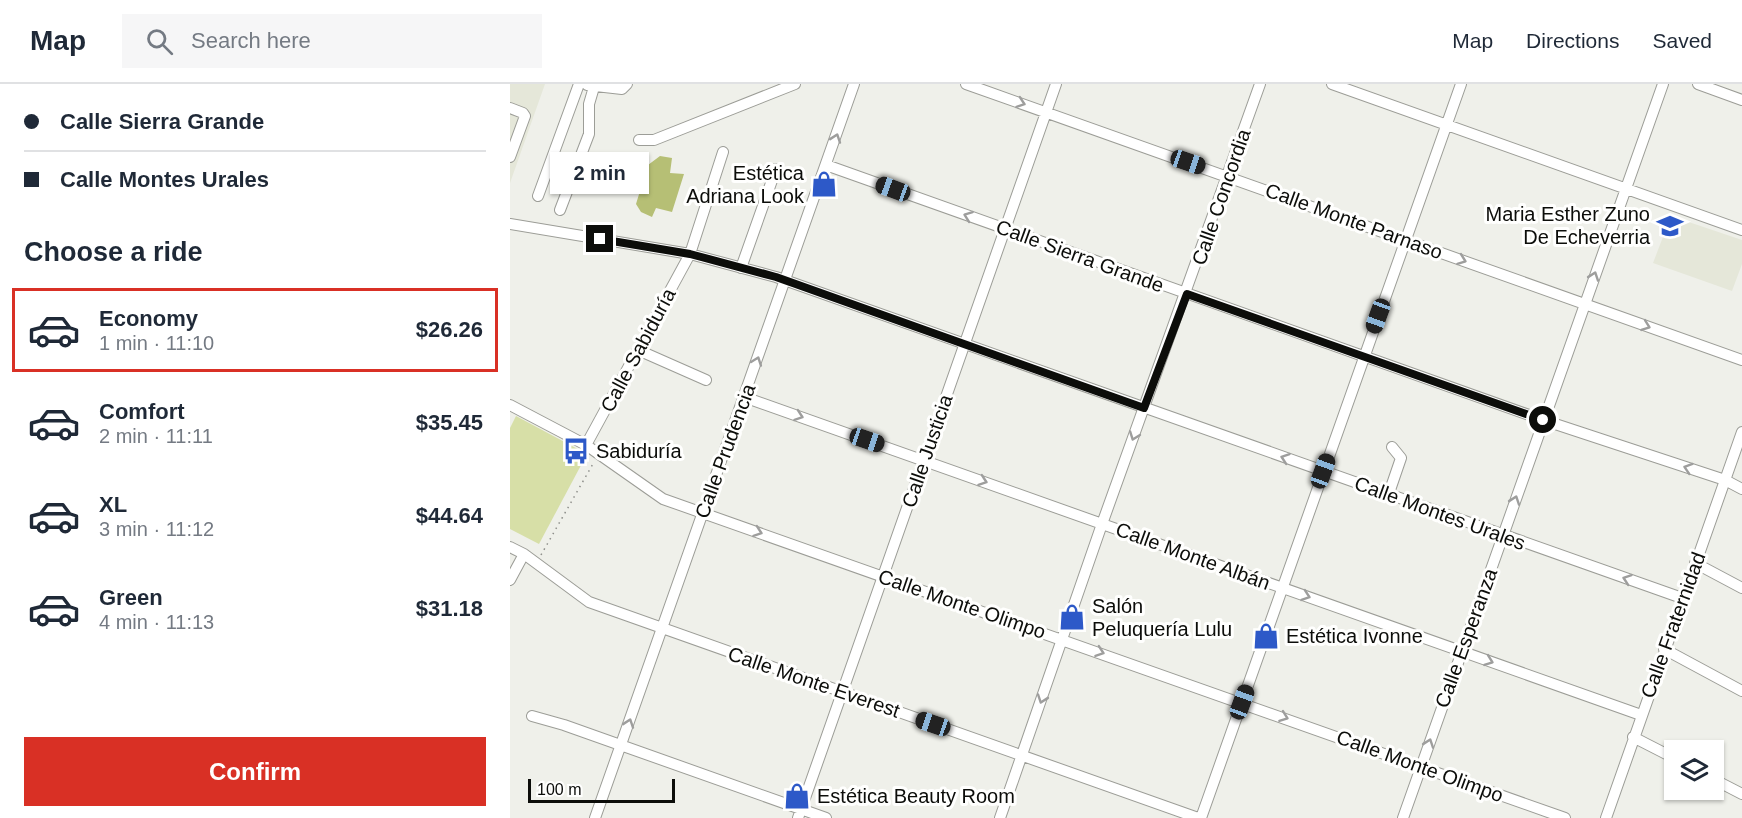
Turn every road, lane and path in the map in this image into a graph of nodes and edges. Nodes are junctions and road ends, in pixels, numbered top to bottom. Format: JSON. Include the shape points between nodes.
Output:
{"nodes":[{"id":1,"x":579,"y":84,"type":"edge"},
{"id":2,"x":627,"y":84,"type":"edge"},
{"id":3,"x":795,"y":84,"type":"edge"},
{"id":4,"x":854,"y":84,"type":"edge"},
{"id":5,"x":966,"y":84,"type":"edge"},
{"id":6,"x":1056,"y":84,"type":"edge"},
{"id":7,"x":1260,"y":84,"type":"edge"},
{"id":8,"x":1332,"y":84,"type":"edge"},
{"id":9,"x":1461,"y":84,"type":"edge"},
{"id":10,"x":1663,"y":84,"type":"edge"},
{"id":11,"x":1698,"y":84,"type":"edge"},
{"id":12,"x":589,"y":85,"type":"edge"},
{"id":13,"x":1742,"y":100,"type":"edge"},
{"id":14,"x":510,"y":108,"type":"edge"},
{"id":15,"x":1046,"y":112,"type":"junction"},
{"id":16,"x":1446,"y":124,"type":"junction"},
{"id":17,"x":639,"y":140,"type":"dead end"},
{"id":18,"x":723,"y":152,"type":"dead end"},
{"id":19,"x":510,"y":157,"type":"edge"},
{"id":20,"x":826,"y":165,"type":"junction"},
{"id":21,"x":776,"y":169,"type":"dead end"},
{"id":22,"x":548,"y":170,"type":"junction"},
{"id":23,"x":1228,"y":176,"type":"junction"},
{"id":24,"x":571,"y":180,"type":"junction"},
{"id":25,"x":1626,"y":188,"type":"junction"},
{"id":26,"x":538,"y":195,"type":"dead end"},
{"id":27,"x":560,"y":210,"type":"dead end"},
{"id":28,"x":510,"y":224,"type":"edge"},
{"id":29,"x":1005,"y":229,"type":"junction"},
{"id":30,"x":1742,"y":230,"type":"edge"},
{"id":31,"x":1405,"y":239,"type":"junction"},
{"id":32,"x":690,"y":254,"type":"junction"},
{"id":33,"x":741,"y":268,"type":"junction"},
{"id":34,"x":786,"y":281,"type":"junction"},
{"id":35,"x":1187,"y":294,"type":"junction"},
{"id":36,"x":1584,"y":304,"type":"junction"},
{"id":37,"x":965,"y":344,"type":"junction"},
{"id":38,"x":638,"y":350,"type":"junction"},
{"id":39,"x":1364,"y":355,"type":"junction"},
{"id":40,"x":1742,"y":360,"type":"edge"},
{"id":41,"x":706,"y":380,"type":"dead end"},
{"id":42,"x":744,"y":397,"type":"junction"},
{"id":43,"x":510,"y":405,"type":"edge"},
{"id":44,"x":1144,"y":408,"type":"junction"},
{"id":45,"x":1543,"y":420,"type":"junction"},
{"id":46,"x":1742,"y":432,"type":"edge"},
{"id":47,"x":586,"y":446,"type":"junction"},
{"id":48,"x":1392,"y":447,"type":"dead end"},
{"id":49,"x":599,"y":454,"type":"junction"},
{"id":50,"x":924,"y":460,"type":"junction"},
{"id":51,"x":1323,"y":471,"type":"junction"},
{"id":52,"x":1725,"y":480,"type":"junction"},
{"id":53,"x":1742,"y":489,"type":"edge"},
{"id":54,"x":1389,"y":494,"type":"junction"},
{"id":55,"x":702,"y":513,"type":"junction"},
{"id":56,"x":1102,"y":524,"type":"junction"},
{"id":57,"x":1503,"y":535,"type":"junction"},
{"id":58,"x":510,"y":546,"type":"edge"},
{"id":59,"x":524,"y":554,"type":"junction"},
{"id":60,"x":537,"y":563,"type":"junction"},
{"id":61,"x":1695,"y":563,"type":"junction"},
{"id":62,"x":883,"y":576,"type":"junction"},
{"id":63,"x":510,"y":580,"type":"edge"},
{"id":64,"x":1283,"y":588,"type":"junction"},
{"id":65,"x":1742,"y":588,"type":"edge"},
{"id":66,"x":1682,"y":598,"type":"junction"},
{"id":67,"x":662,"y":628,"type":"junction"},
{"id":68,"x":1063,"y":639,"type":"junction"},
{"id":69,"x":1664,"y":649,"type":"junction"},
{"id":70,"x":1461,"y":651,"type":"junction"},
{"id":71,"x":1742,"y":691,"type":"edge"},
{"id":72,"x":842,"y":693,"type":"junction"},
{"id":73,"x":1242,"y":702,"type":"junction"},
{"id":74,"x":1641,"y":714,"type":"junction"},
{"id":75,"x":532,"y":716,"type":"dead end"},
{"id":76,"x":1633,"y":737,"type":"junction"},
{"id":77,"x":621,"y":745,"type":"junction"},
{"id":78,"x":1664,"y":753,"type":"edge"},
{"id":79,"x":1023,"y":755,"type":"junction"},
{"id":80,"x":1421,"y":766,"type":"junction"},
{"id":81,"x":1724,"y":785,"type":"edge"},
{"id":82,"x":1742,"y":795,"type":"edge"},
{"id":83,"x":799,"y":814,"type":"edge"},
{"id":84,"x":596,"y":818,"type":"edge"},
{"id":85,"x":826,"y":818,"type":"edge"},
{"id":86,"x":1000,"y":818,"type":"edge"},
{"id":87,"x":1200,"y":818,"type":"edge"},
{"id":88,"x":1402,"y":818,"type":"edge"},
{"id":89,"x":1565,"y":818,"type":"edge"},
{"id":90,"x":1606,"y":818,"type":"edge"}],
"edges":[{"from":1,"to":22,"type":"street"},
{"from":2,"to":12,"type":"street","via":[[622,89]]},
{"from":3,"to":17,"type":"street","via":[[654,140]]},
{"from":20,"to":4,"type":"street","name":"Calle Prudencia","one_way":true},
{"from":5,"to":15,"type":"street","name":"Calle Monte Parnaso","one_way":true},
{"from":6,"to":15,"type":"street","name":"Calle Justicia"},
{"from":7,"to":23,"type":"street","name":"Calle Concordia"},
{"from":8,"to":16,"type":"street"},
{"from":9,"to":16,"type":"street"},
{"from":10,"to":25,"type":"street","name":"Calle Esperanza"},
{"from":11,"to":13,"type":"street"},
{"from":12,"to":24,"type":"street","via":[[589,134]]},
{"from":14,"to":19,"type":"street","via":[[525,116]]},
{"from":15,"to":23,"type":"street","name":"Calle Monte Parnaso"},
{"from":15,"to":29,"type":"street","name":"Calle Justicia"},
{"from":16,"to":25,"type":"street"},
{"from":16,"to":31,"type":"street"},
{"from":18,"to":32,"type":"street","name":"Calle Sabiduría"},
{"from":29,"to":20,"type":"street","name":"Calle Sierra Grande","one_way":true},
{"from":20,"to":34,"type":"street","name":"Calle Prudencia"},
{"from":21,"to":33,"type":"street"},
{"from":22,"to":24,"type":"street"},
{"from":22,"to":26,"type":"street"},
{"from":23,"to":31,"type":"street","name":"Calle Monte Parnaso"},
{"from":23,"to":35,"type":"street","name":"Calle Concordia"},
{"from":24,"to":27,"type":"street"},
{"from":25,"to":30,"type":"street"},
{"from":36,"to":25,"type":"street","name":"Calle Esperanza","one_way":true},
{"from":28,"to":32,"type":"street","name":"Calle Montes Urales"},
{"from":29,"to":35,"type":"street","name":"Calle Sierra Grande"},
{"from":29,"to":37,"type":"street","name":"Calle Justicia"},
{"from":31,"to":36,"type":"street","name":"Calle Monte Parnaso","one_way":true},
{"from":31,"to":39,"type":"street"},
{"from":32,"to":33,"type":"street","name":"Calle Montes Urales"},
{"from":32,"to":38,"type":"street","name":"Calle Sabiduría"},
{"from":33,"to":34,"type":"street","name":"Calle Montes Urales"},
{"from":34,"to":37,"type":"street","name":"Calle Montes Urales"},
{"from":42,"to":34,"type":"street","name":"Calle Prudencia","one_way":true},
{"from":35,"to":39,"type":"street","name":"Calle Sierra Grande"},
{"from":35,"to":44,"type":"street","name":"Calle Concordia"},
{"from":36,"to":40,"type":"street","name":"Calle Monte Parnaso","one_way":true},
{"from":36,"to":45,"type":"street","name":"Calle Esperanza"},
{"from":37,"to":44,"type":"street","name":"Calle Montes Urales"},
{"from":37,"to":50,"type":"street","name":"Calle Justicia"},
{"from":38,"to":41,"type":"street"},
{"from":38,"to":47,"type":"street","name":"Calle Sabiduría"},
{"from":39,"to":45,"type":"street","name":"Calle Sierra Grande"},
{"from":39,"to":51,"type":"street"},
{"from":42,"to":50,"type":"street","name":"Calle Monte Albán","one_way":true},
{"from":42,"to":55,"type":"street","name":"Calle Prudencia"},
{"from":43,"to":47,"type":"street","name":"Calle Monte Olimpo"},
{"from":51,"to":44,"type":"street","name":"Calle Montes Urales","one_way":true},
{"from":44,"to":56,"type":"street","name":"Calle Concordia","one_way":true},
{"from":52,"to":45,"type":"street","name":"Calle Sierra Grande","one_way":true},
{"from":57,"to":45,"type":"street","name":"Calle Esperanza","one_way":true},
{"from":46,"to":52,"type":"street","name":"Calle Fraternidad"},
{"from":47,"to":49,"type":"street","name":"Calle Monte Olimpo"},
{"from":48,"to":54,"type":"street","via":[[1401,458]]},
{"from":49,"to":55,"type":"street","name":"Calle Monte Olimpo","via":[[663,499]]},
{"from":49,"to":60,"type":"path"},
{"from":50,"to":56,"type":"street","name":"Calle Monte Albán","one_way":true},
{"from":50,"to":62,"type":"street","name":"Calle Justicia"},
{"from":51,"to":54,"type":"street","name":"Calle Montes Urales"},
{"from":51,"to":64,"type":"street"},
{"from":52,"to":53,"type":"street","name":"Calle Sierra Grande"},
{"from":52,"to":61,"type":"street","name":"Calle Fraternidad"},
{"from":54,"to":57,"type":"street","name":"Calle Montes Urales"},
{"from":55,"to":62,"type":"street","name":"Calle Monte Olimpo","one_way":true},
{"from":55,"to":67,"type":"street","name":"Calle Prudencia"},
{"from":56,"to":64,"type":"street","name":"Calle Monte Albán"},
{"from":56,"to":68,"type":"street","name":"Calle Concordia"},
{"from":66,"to":57,"type":"street","name":"Calle Montes Urales","one_way":true},
{"from":57,"to":70,"type":"street","name":"Calle Esperanza"},
{"from":58,"to":59,"type":"street","name":"Calle Monte Everest"},
{"from":59,"to":60,"type":"street","name":"Calle Monte Everest"},
{"from":59,"to":63,"type":"street"},
{"from":60,"to":67,"type":"street","name":"Calle Monte Everest","via":[[590,602]]},
{"from":61,"to":65,"type":"street"},
{"from":61,"to":66,"type":"street","name":"Calle Fraternidad"},
{"from":62,"to":68,"type":"street","name":"Calle Monte Olimpo"},
{"from":62,"to":72,"type":"street","name":"Calle Justicia"},
{"from":64,"to":70,"type":"street","name":"Calle Monte Albán","one_way":true},
{"from":64,"to":73,"type":"street"},
{"from":66,"to":69,"type":"street","name":"Calle Fraternidad"},
{"from":67,"to":72,"type":"street","name":"Calle Monte Everest"},
{"from":77,"to":67,"type":"street","name":"Calle Prudencia","one_way":true},
{"from":68,"to":73,"type":"street","name":"Calle Monte Olimpo","one_way":true},
{"from":68,"to":79,"type":"street","name":"Calle Concordia","one_way":true},
{"from":69,"to":71,"type":"street"},
{"from":69,"to":74,"type":"street","name":"Calle Fraternidad"},
{"from":70,"to":74,"type":"street","name":"Calle Monte Albán","one_way":true},
{"from":80,"to":70,"type":"street","name":"Calle Esperanza","one_way":true},
{"from":72,"to":79,"type":"street","name":"Calle Monte Everest"},
{"from":72,"to":83,"type":"street","name":"Calle Justicia"},
{"from":73,"to":80,"type":"street","name":"Calle Monte Olimpo","one_way":true},
{"from":73,"to":87,"type":"street"},
{"from":74,"to":76,"type":"street","name":"Calle Fraternidad"},
{"from":75,"to":77,"type":"street"},
{"from":76,"to":78,"type":"street"},
{"from":76,"to":90,"type":"street","name":"Calle Fraternidad"},
{"from":77,"to":83,"type":"street"},
{"from":77,"to":84,"type":"street","name":"Calle Prudencia"},
{"from":79,"to":86,"type":"street","name":"Calle Concordia"},
{"from":79,"to":87,"type":"street","name":"Calle Monte Everest"},
{"from":80,"to":88,"type":"street","name":"Calle Esperanza"},
{"from":80,"to":89,"type":"street","name":"Calle Monte Olimpo"},
{"from":81,"to":82,"type":"street"},
{"from":83,"to":85,"type":"street"}]}
